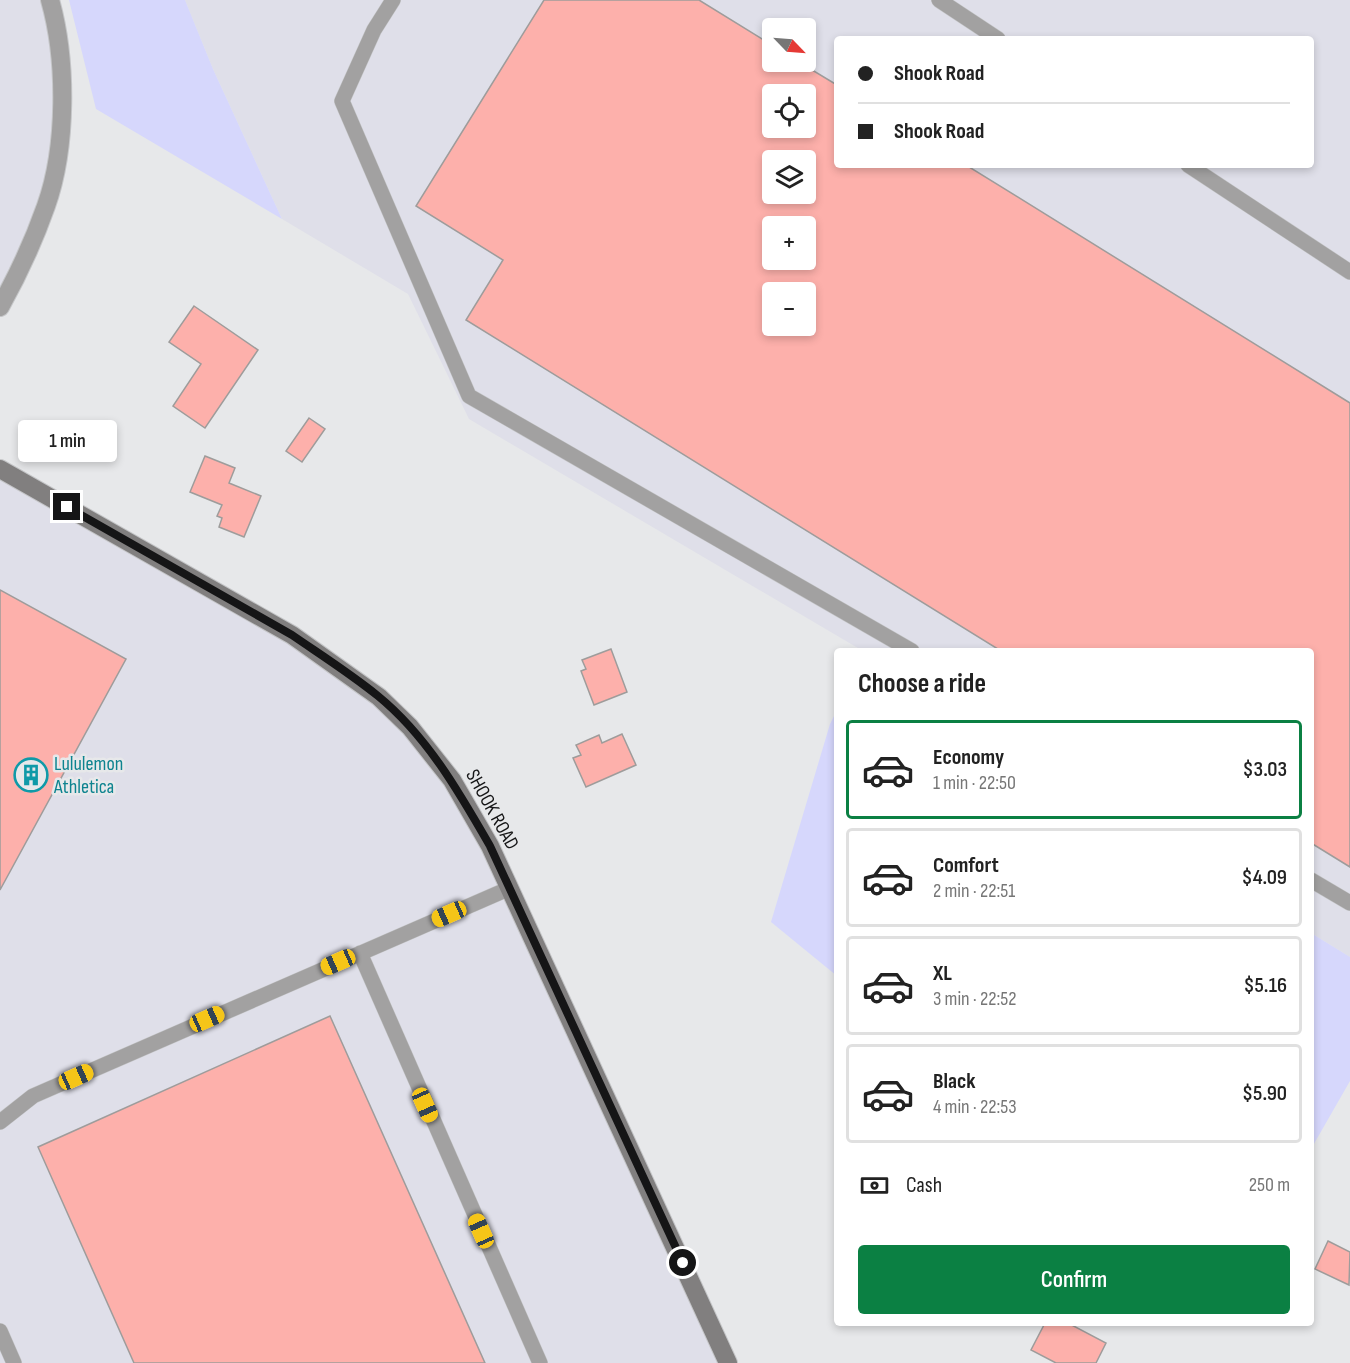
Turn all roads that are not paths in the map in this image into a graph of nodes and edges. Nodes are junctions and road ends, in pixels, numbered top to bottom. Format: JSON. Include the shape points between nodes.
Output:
{"nodes":[{"id":1,"x":51,"y":0,"type":"edge"},
{"id":2,"x":393,"y":0,"type":"edge"},
{"id":3,"x":939,"y":0,"type":"edge"},
{"id":4,"x":993,"y":36,"type":"edge"},
{"id":5,"x":1193,"y":168,"type":"edge"},
{"id":6,"x":1350,"y":272,"type":"edge"},
{"id":7,"x":0,"y":307,"type":"edge"},
{"id":8,"x":0,"y":469,"type":"edge"},
{"id":9,"x":907,"y":648,"type":"edge"},
{"id":10,"x":1314,"y":882,"type":"edge"},
{"id":11,"x":510,"y":888,"type":"junction"},
{"id":12,"x":1350,"y":903,"type":"edge"},
{"id":13,"x":360,"y":952,"type":"junction"},
{"id":14,"x":0,"y":1122,"type":"edge"},
{"id":15,"x":0,"y":1331,"type":"edge"},
{"id":16,"x":14,"y":1363,"type":"edge"},
{"id":17,"x":540,"y":1363,"type":"edge"},
{"id":18,"x":728,"y":1363,"type":"edge"}],
"edges":[{"from":1,"to":7,"type":"street","via":[[60,59],[58,157],[47,204]]},
{"from":2,"to":9,"type":"lane","via":[[374,30],[342,101],[469,396]]},
{"from":3,"to":4,"type":"lane"},
{"from":5,"to":6,"type":"lane"},
{"from":8,"to":11,"type":"street","name":"SHOOK ROAD","via":[[292,635],[379,697],[410,727],[452,780]]},
{"from":10,"to":12,"type":"lane"},
{"from":11,"to":13,"type":"lane"},
{"from":11,"to":18,"type":"street","name":"SHOOK ROAD"},
{"from":13,"to":14,"type":"lane","via":[[33,1096]]},
{"from":13,"to":17,"type":"lane"},
{"from":15,"to":16,"type":"lane"}]}
